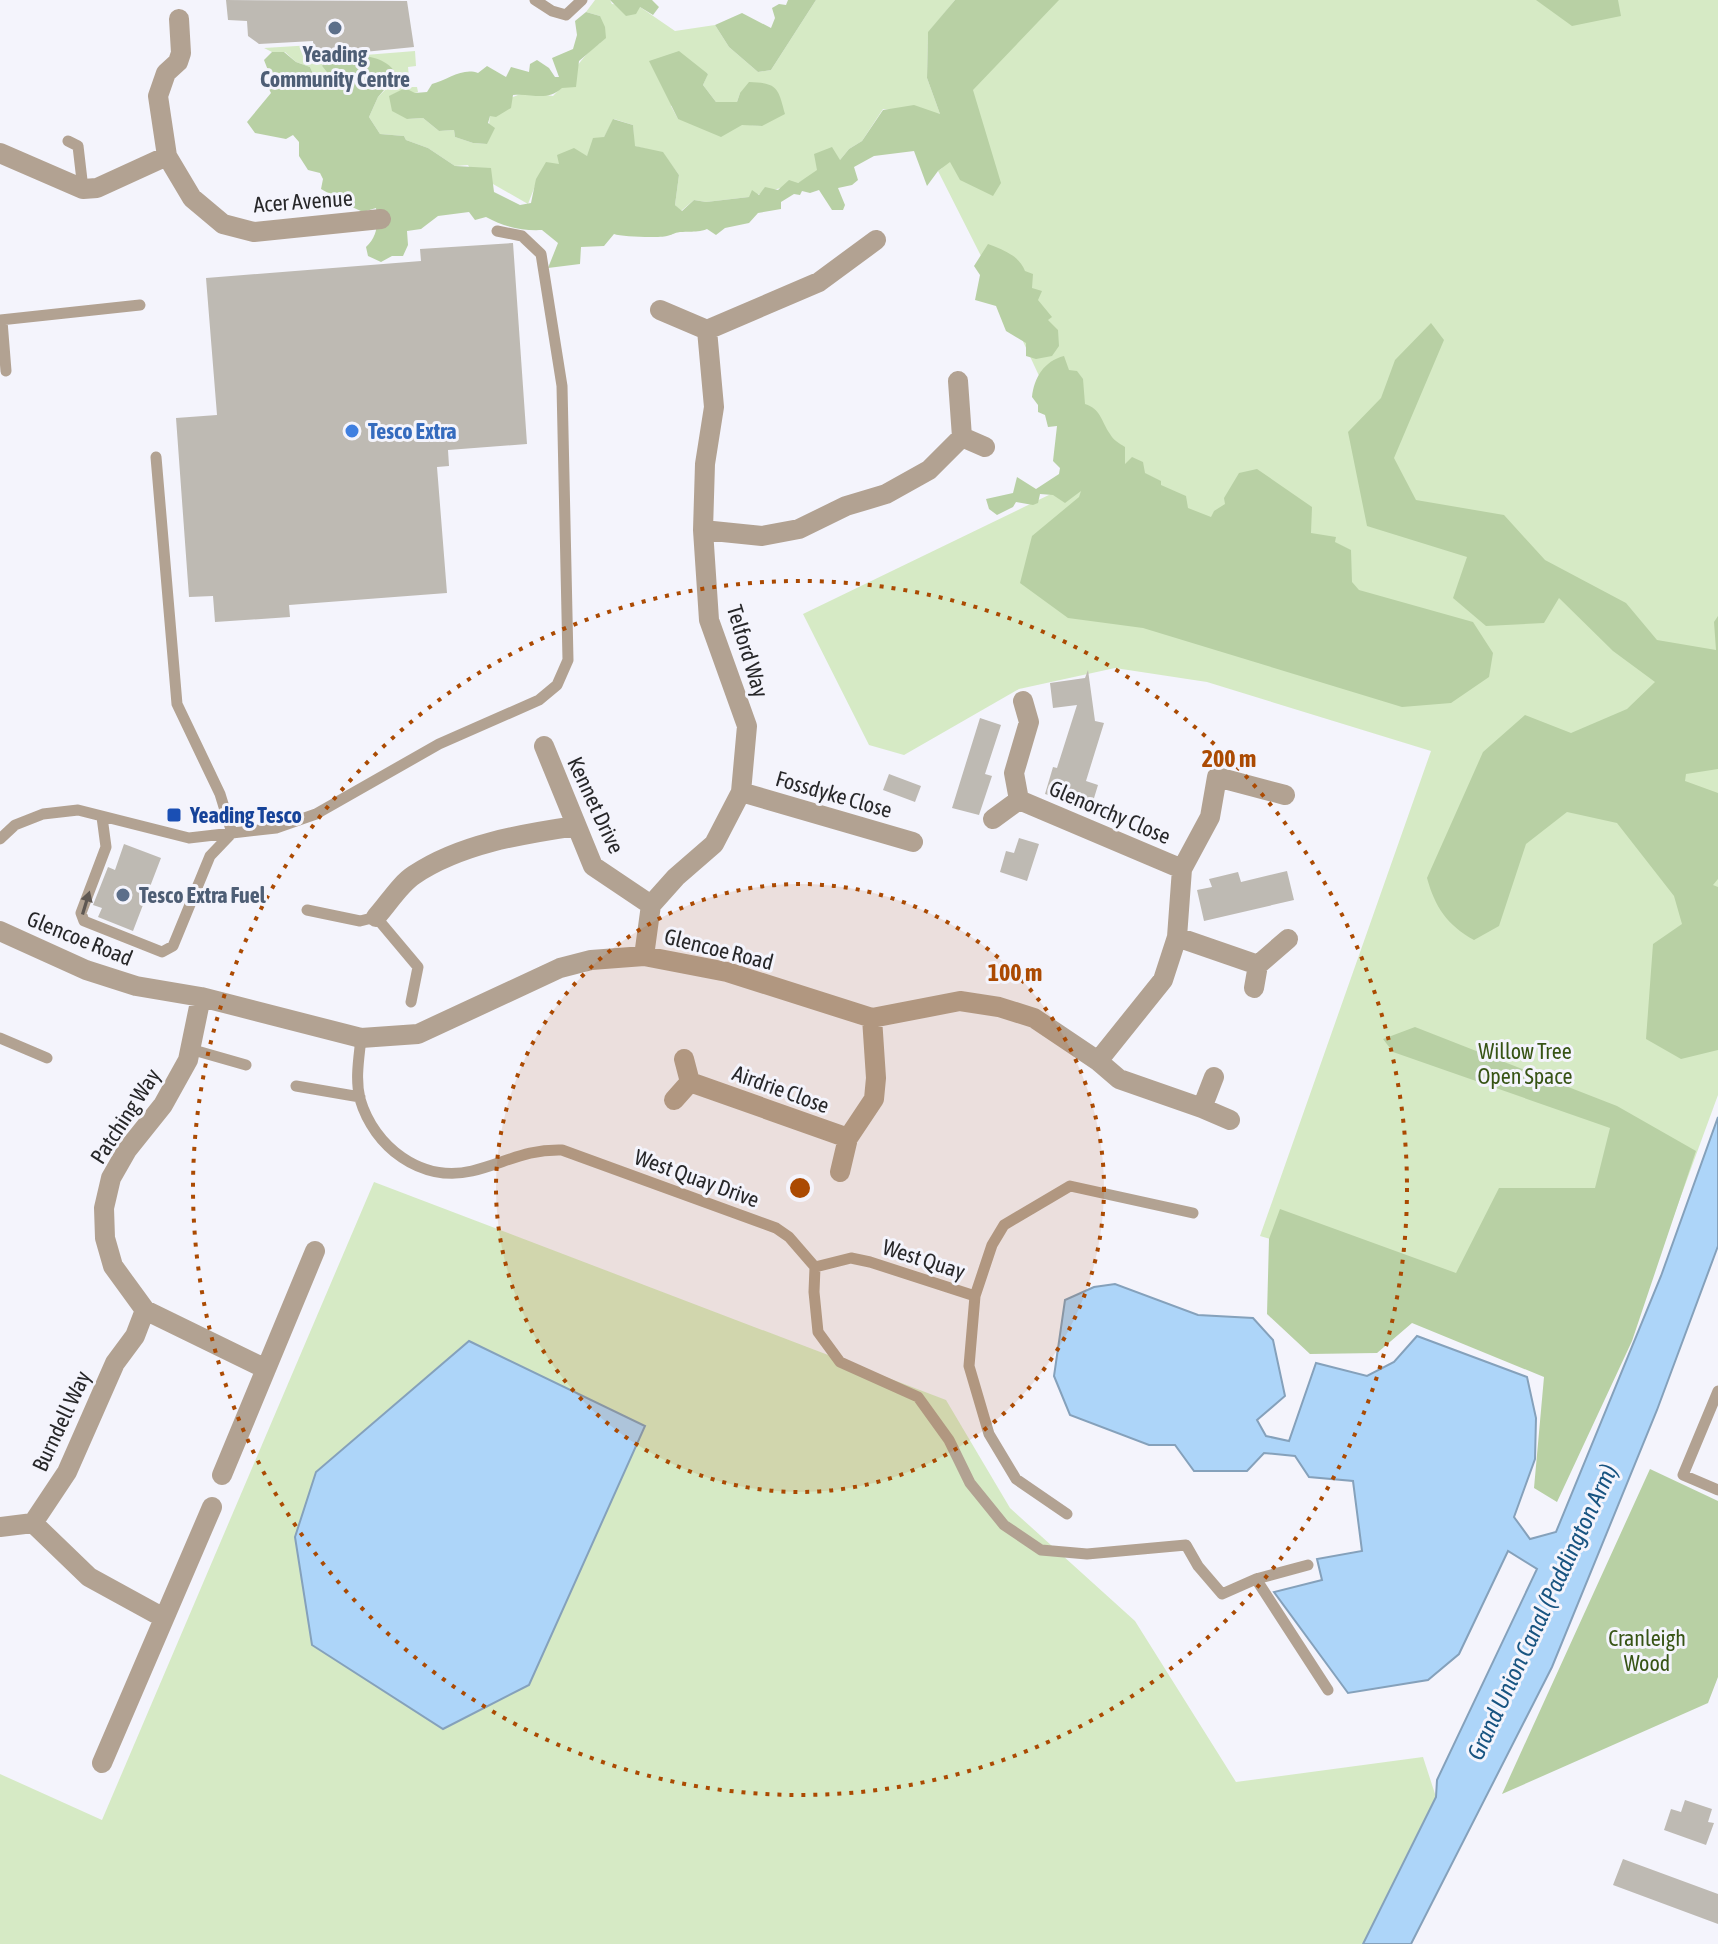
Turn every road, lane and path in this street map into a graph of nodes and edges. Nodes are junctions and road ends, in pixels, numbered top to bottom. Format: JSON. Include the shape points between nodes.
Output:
{"nodes":[{"id":1,"x":535,"y":0,"type":"edge"},
{"id":2,"x":582,"y":0,"type":"edge"},
{"id":3,"x":179,"y":19,"type":"dead end"},
{"id":4,"x":68,"y":141,"type":"dead end"},
{"id":5,"x":0,"y":153,"type":"edge"},
{"id":6,"x":167,"y":156,"type":"junction"},
{"id":7,"x":83,"y":189,"type":"junction"},
{"id":8,"x":381,"y":219,"type":"dead end"},
{"id":9,"x":497,"y":231,"type":"dead end"},
{"id":10,"x":876,"y":240,"type":"dead end"},
{"id":11,"x":140,"y":305,"type":"dead end"},
{"id":12,"x":660,"y":310,"type":"dead end"},
{"id":13,"x":1,"y":320,"type":"edge"},
{"id":14,"x":707,"y":330,"type":"junction"},
{"id":15,"x":6,"y":371,"type":"dead end"},
{"id":16,"x":958,"y":381,"type":"dead end"},
{"id":17,"x":962,"y":437,"type":"junction"},
{"id":18,"x":985,"y":447,"type":"dead end"},
{"id":19,"x":156,"y":457,"type":"dead end"},
{"id":20,"x":703,"y":530,"type":"junction"},
{"id":21,"x":1023,"y":701,"type":"dead end"},
{"id":22,"x":544,"y":746,"type":"dead end"},
{"id":23,"x":741,"y":792,"type":"junction"},
{"id":24,"x":1285,"y":795,"type":"dead end"},
{"id":25,"x":1019,"y":800,"type":"junction"},
{"id":26,"x":102,"y":817,"type":"junction"},
{"id":27,"x":993,"y":819,"type":"dead end"},
{"id":28,"x":576,"y":826,"type":"junction"},
{"id":29,"x":232,"y":833,"type":"junction"},
{"id":30,"x":0,"y":839,"type":"edge"},
{"id":31,"x":913,"y":842,"type":"dead end"},
{"id":32,"x":1182,"y":869,"type":"junction"},
{"id":33,"x":651,"y":905,"type":"junction"},
{"id":34,"x":307,"y":910,"type":"dead end"},
{"id":35,"x":376,"y":917,"type":"junction"},
{"id":36,"x":0,"y":931,"type":"edge"},
{"id":37,"x":1177,"y":937,"type":"junction"},
{"id":38,"x":1288,"y":939,"type":"dead end"},
{"id":39,"x":644,"y":956,"type":"junction"},
{"id":40,"x":1258,"y":965,"type":"junction"},
{"id":41,"x":1254,"y":988,"type":"dead end"},
{"id":42,"x":201,"y":997,"type":"junction"},
{"id":43,"x":411,"y":1002,"type":"dead end"},
{"id":44,"x":872,"y":1018,"type":"junction"},
{"id":45,"x":0,"y":1038,"type":"edge"},
{"id":46,"x":361,"y":1038,"type":"junction"},
{"id":47,"x":190,"y":1049,"type":"junction"},
{"id":48,"x":47,"y":1058,"type":"dead end"},
{"id":49,"x":684,"y":1059,"type":"dead end"},
{"id":50,"x":1098,"y":1061,"type":"junction"},
{"id":51,"x":246,"y":1065,"type":"dead end"},
{"id":52,"x":1214,"y":1077,"type":"dead end"},
{"id":53,"x":690,"y":1082,"type":"junction"},
{"id":54,"x":296,"y":1086,"type":"dead end"},
{"id":55,"x":360,"y":1097,"type":"junction"},
{"id":56,"x":674,"y":1100,"type":"dead end"},
{"id":57,"x":1202,"y":1108,"type":"junction"},
{"id":58,"x":1230,"y":1120,"type":"dead end"},
{"id":59,"x":848,"y":1138,"type":"junction"},
{"id":60,"x":840,"y":1172,"type":"dead end"},
{"id":61,"x":1193,"y":1213,"type":"dead end"},
{"id":62,"x":315,"y":1251,"type":"dead end"},
{"id":63,"x":815,"y":1267,"type":"junction"},
{"id":64,"x":975,"y":1296,"type":"junction"},
{"id":65,"x":145,"y":1310,"type":"junction"},
{"id":66,"x":266,"y":1369,"type":"junction"},
{"id":67,"x":1718,"y":1391,"type":"edge"},
{"id":68,"x":222,"y":1475,"type":"dead end"},
{"id":69,"x":1718,"y":1490,"type":"edge"},
{"id":70,"x":212,"y":1507,"type":"dead end"},
{"id":71,"x":1067,"y":1514,"type":"dead end"},
{"id":72,"x":33,"y":1523,"type":"junction"},
{"id":73,"x":0,"y":1527,"type":"edge"},
{"id":74,"x":1308,"y":1565,"type":"dead end"},
{"id":75,"x":1256,"y":1579,"type":"junction"},
{"id":76,"x":162,"y":1617,"type":"junction"},
{"id":77,"x":1328,"y":1690,"type":"dead end"},
{"id":78,"x":102,"y":1763,"type":"dead end"}],
"edges":[{"from":1,"to":2,"type":"lane","via":[[566,15]]},
{"from":3,"to":6,"type":"street","name":"Acer Avenue","via":[[181,53],[158,96]]},
{"from":4,"to":7,"type":"lane","via":[[78,146]]},
{"from":5,"to":7,"type":"street"},
{"from":6,"to":7,"type":"street","via":[[97,188]]},
{"from":6,"to":8,"type":"street","name":"Acer Avenue","via":[[192,198],[223,224],[254,232]]},
{"from":9,"to":29,"type":"lane","via":[[522,236],[541,254],[562,386],[568,660],[557,685],[539,700],[439,744],[316,814],[276,828]]},
{"from":10,"to":14,"type":"street","via":[[819,282]]},
{"from":11,"to":13,"type":"lane"},
{"from":12,"to":14,"type":"street"},
{"from":13,"to":15,"type":"lane"},
{"from":14,"to":20,"type":"street","name":"Telford Way","via":[[714,407]]},
{"from":16,"to":17,"type":"street"},
{"from":17,"to":18,"type":"street"},
{"from":17,"to":20,"type":"street","via":[[929,470],[886,494],[799,529],[762,536]]},
{"from":19,"to":29,"type":"lane","via":[[177,704],[220,794]]},
{"from":20,"to":23,"type":"street","name":"Telford Way","via":[[709,620],[747,726]]},
{"from":21,"to":25,"type":"street","name":"Glenorchy Close","via":[[1029,722],[1014,773]]},
{"from":22,"to":28,"type":"street","name":"Kennet Drive"},
{"from":23,"to":31,"type":"street","name":"Fossdyke Close"},
{"from":23,"to":33,"type":"street","name":"Telford Way","via":[[714,844]]},
{"from":24,"to":32,"type":"street","via":[[1209,772],[1210,817]]},
{"from":25,"to":27,"type":"street","name":"Glenorchy Close"},
{"from":25,"to":32,"type":"street","name":"Glenorchy Close"},
{"from":26,"to":29,"type":"lane","via":[[189,838]]},
{"from":29,"to":26,"type":"lane","one_way":true,"via":[[210,856],[173,946],[162,952],[84,921],[81,913],[106,847]]},
{"from":26,"to":30,"type":"lane","via":[[78,810],[43,814],[15,825]]},
{"from":28,"to":33,"type":"street","name":"Kennet Drive","via":[[593,866]]},
{"from":28,"to":35,"type":"street","via":[[462,851],[412,876]]},
{"from":32,"to":37,"type":"street"},
{"from":33,"to":39,"type":"street"},
{"from":34,"to":35,"type":"lane","via":[[360,921]]},
{"from":35,"to":43,"type":"lane","via":[[418,967]]},
{"from":36,"to":42,"type":"street","name":"Glencoe Road","via":[[86,970],[136,986]]},
{"from":37,"to":40,"type":"street"},
{"from":37,"to":50,"type":"street","via":[[1163,980]]},
{"from":38,"to":40,"type":"street"},
{"from":39,"to":44,"type":"street","name":"Glencoe Road","via":[[727,972]]},
{"from":39,"to":46,"type":"street","name":"Glencoe Road","via":[[560,968],[418,1034]]},
{"from":40,"to":41,"type":"street"},
{"from":42,"to":46,"type":"street","name":"Glencoe Road"},
{"from":42,"to":47,"type":"street","name":"Patching Way"},
{"from":44,"to":50,"type":"street","name":"Glencoe Road","via":[[960,1001],[999,1007],[1034,1018]]},
{"from":44,"to":59,"type":"street","name":"Airdrie Close","via":[[874,1099]]},
{"from":45,"to":48,"type":"lane"},
{"from":46,"to":55,"type":"lane","name":"West Quay Drive"},
{"from":47,"to":51,"type":"lane"},
{"from":47,"to":65,"type":"street","name":"Patching Way","via":[[163,1105],[111,1178],[104,1208],[113,1266]]},
{"from":49,"to":53,"type":"street"},
{"from":50,"to":57,"type":"street","name":"Glencoe Road","via":[[1119,1079]]},
{"from":52,"to":57,"type":"street"},
{"from":53,"to":56,"type":"street"},
{"from":53,"to":59,"type":"street","name":"Airdrie Close"},
{"from":54,"to":55,"type":"lane"},
{"from":55,"to":63,"type":"lane","name":"West Quay Drive","via":[[370,1127],[401,1158],[438,1173],[470,1172],[539,1150],[562,1150],[776,1228]]},
{"from":57,"to":58,"type":"street","name":"Glencoe Road"},
{"from":59,"to":60,"type":"street"},
{"from":61,"to":64,"type":"lane","via":[[1070,1186],[1004,1225]]},
{"from":62,"to":66,"type":"street"},
{"from":63,"to":64,"type":"lane","name":"West Quay","via":[[851,1258]]},
{"from":63,"to":75,"type":"lane","via":[[818,1332],[840,1362],[918,1397],[949,1440],[970,1483],[1004,1525],[1041,1550],[1087,1554],[1186,1545],[1222,1594]]},
{"from":64,"to":71,"type":"lane","via":[[969,1366],[989,1434],[1016,1479]]},
{"from":65,"to":66,"type":"street","name":"Patching Way"},
{"from":65,"to":72,"type":"street","name":"Burndell Way","via":[[135,1336],[115,1363],[67,1472]]},
{"from":66,"to":68,"type":"street"},
{"from":67,"to":69,"type":"lane","via":[[1683,1475]]},
{"from":70,"to":76,"type":"street"},
{"from":72,"to":73,"type":"street"},
{"from":72,"to":76,"type":"street","via":[[89,1577]]},
{"from":74,"to":75,"type":"lane"},
{"from":75,"to":77,"type":"lane"},
{"from":76,"to":78,"type":"street"}]}
